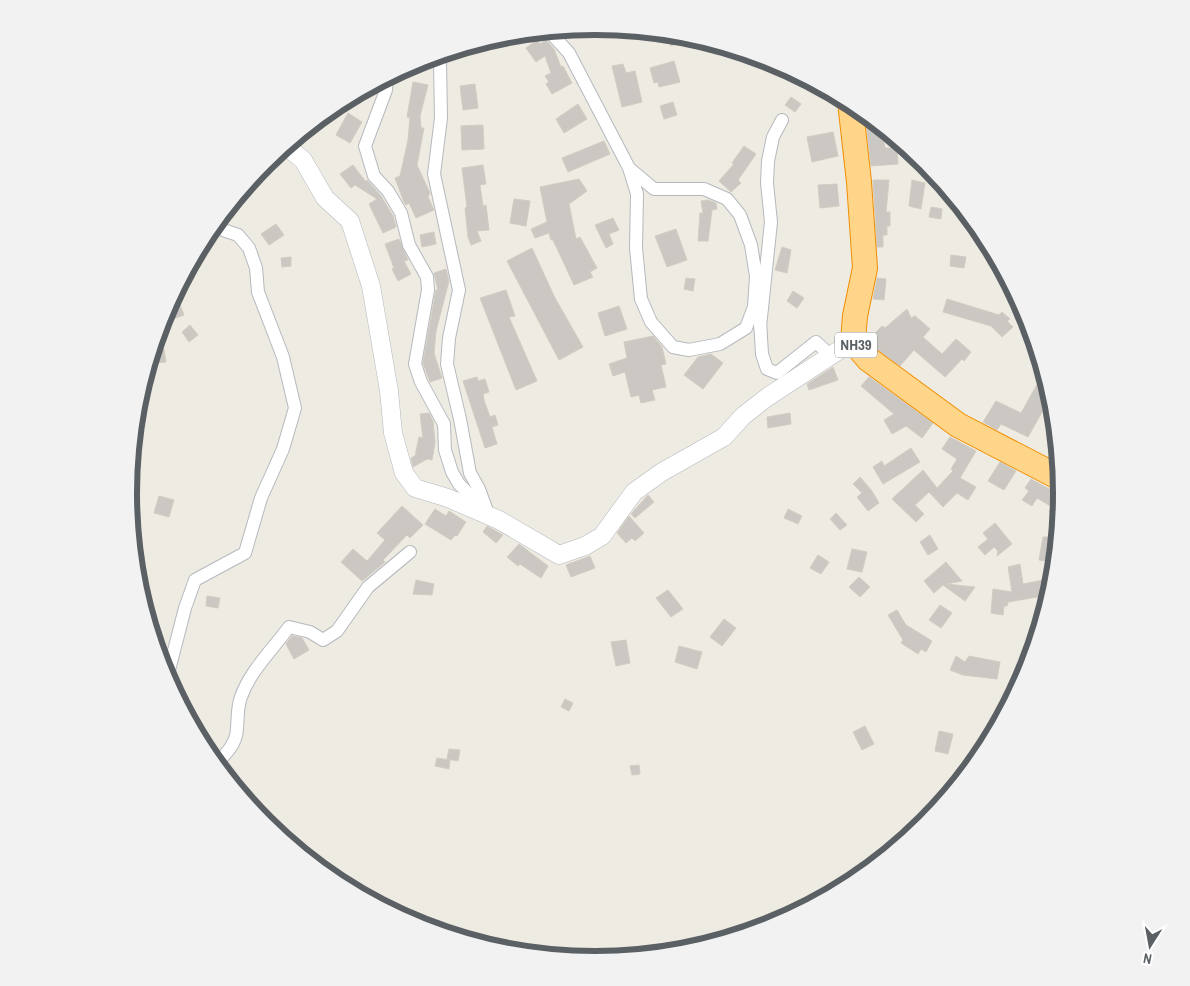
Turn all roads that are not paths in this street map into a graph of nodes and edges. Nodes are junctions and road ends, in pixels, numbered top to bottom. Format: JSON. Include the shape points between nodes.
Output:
{"nodes":[{"id":1,"x":554,"y":37,"type":"edge"},
{"id":2,"x":440,"y":62,"type":"edge"},
{"id":3,"x":386,"y":85,"type":"edge"},
{"id":4,"x":851,"y":114,"type":"edge"},
{"id":5,"x":782,"y":120,"type":"dead end"},
{"id":6,"x":291,"y":151,"type":"edge"},
{"id":7,"x":629,"y":168,"type":"junction"},
{"id":8,"x":221,"y":229,"type":"edge"},
{"id":9,"x":756,"y":276,"type":"junction"},
{"id":10,"x":760,"y":327,"type":"junction"},
{"id":11,"x":853,"y":341,"type":"junction"},
{"id":12,"x":831,"y":356,"type":"junction"},
{"id":13,"x":1052,"y":474,"type":"edge"},
{"id":14,"x":489,"y":515,"type":"junction"},
{"id":15,"x":410,"y":552,"type":"dead end"},
{"id":16,"x":171,"y":664,"type":"edge"},
{"id":17,"x":222,"y":758,"type":"edge"}],
"edges":[{"from":1,"to":7,"type":"street","via":[[569,53]]},
{"from":2,"to":14,"type":"street","via":[[441,118],[434,174],[459,290],[447,364],[470,473]]},
{"from":3,"to":14,"type":"street","via":[[365,146],[374,176],[401,213],[409,245],[427,277],[428,290],[415,364],[444,424],[445,450],[452,472],[459,484]]},
{"from":4,"to":11,"type":"highway","number":"NH39","via":[[865,268]]},
{"from":5,"to":10,"type":"street","via":[[773,137],[768,161],[771,222]]},
{"from":6,"to":14,"type":"street","via":[[302,160],[325,198],[350,221],[371,286],[393,433],[404,473],[416,488]]},
{"from":7,"to":9,"type":"street","via":[[654,189],[704,189],[727,199],[740,215],[751,245]]},
{"from":7,"to":9,"type":"street","via":[[637,194],[636,248],[641,299],[651,322],[673,347],[689,350],[720,344],[746,328],[754,307]]},
{"from":8,"to":16,"type":"street","via":[[238,235],[249,248],[256,268],[258,292],[283,357],[295,408],[283,449],[261,498],[245,553],[195,580]]},
{"from":9,"to":10,"type":"street"},
{"from":10,"to":12,"type":"street","via":[[767,370],[777,373],[816,342]]},
{"from":11,"to":12,"type":"street"},
{"from":11,"to":13,"type":"highway","number":"NH39","via":[[868,359],[958,424]]},
{"from":12,"to":14,"type":"street","via":[[766,398],[724,437],[634,492],[602,536],[585,546],[559,555]]},
{"from":15,"to":17,"type":"street","via":[[368,587],[337,631],[324,640],[310,632],[289,627],[241,696],[237,711],[238,730],[230,750]]}]}
